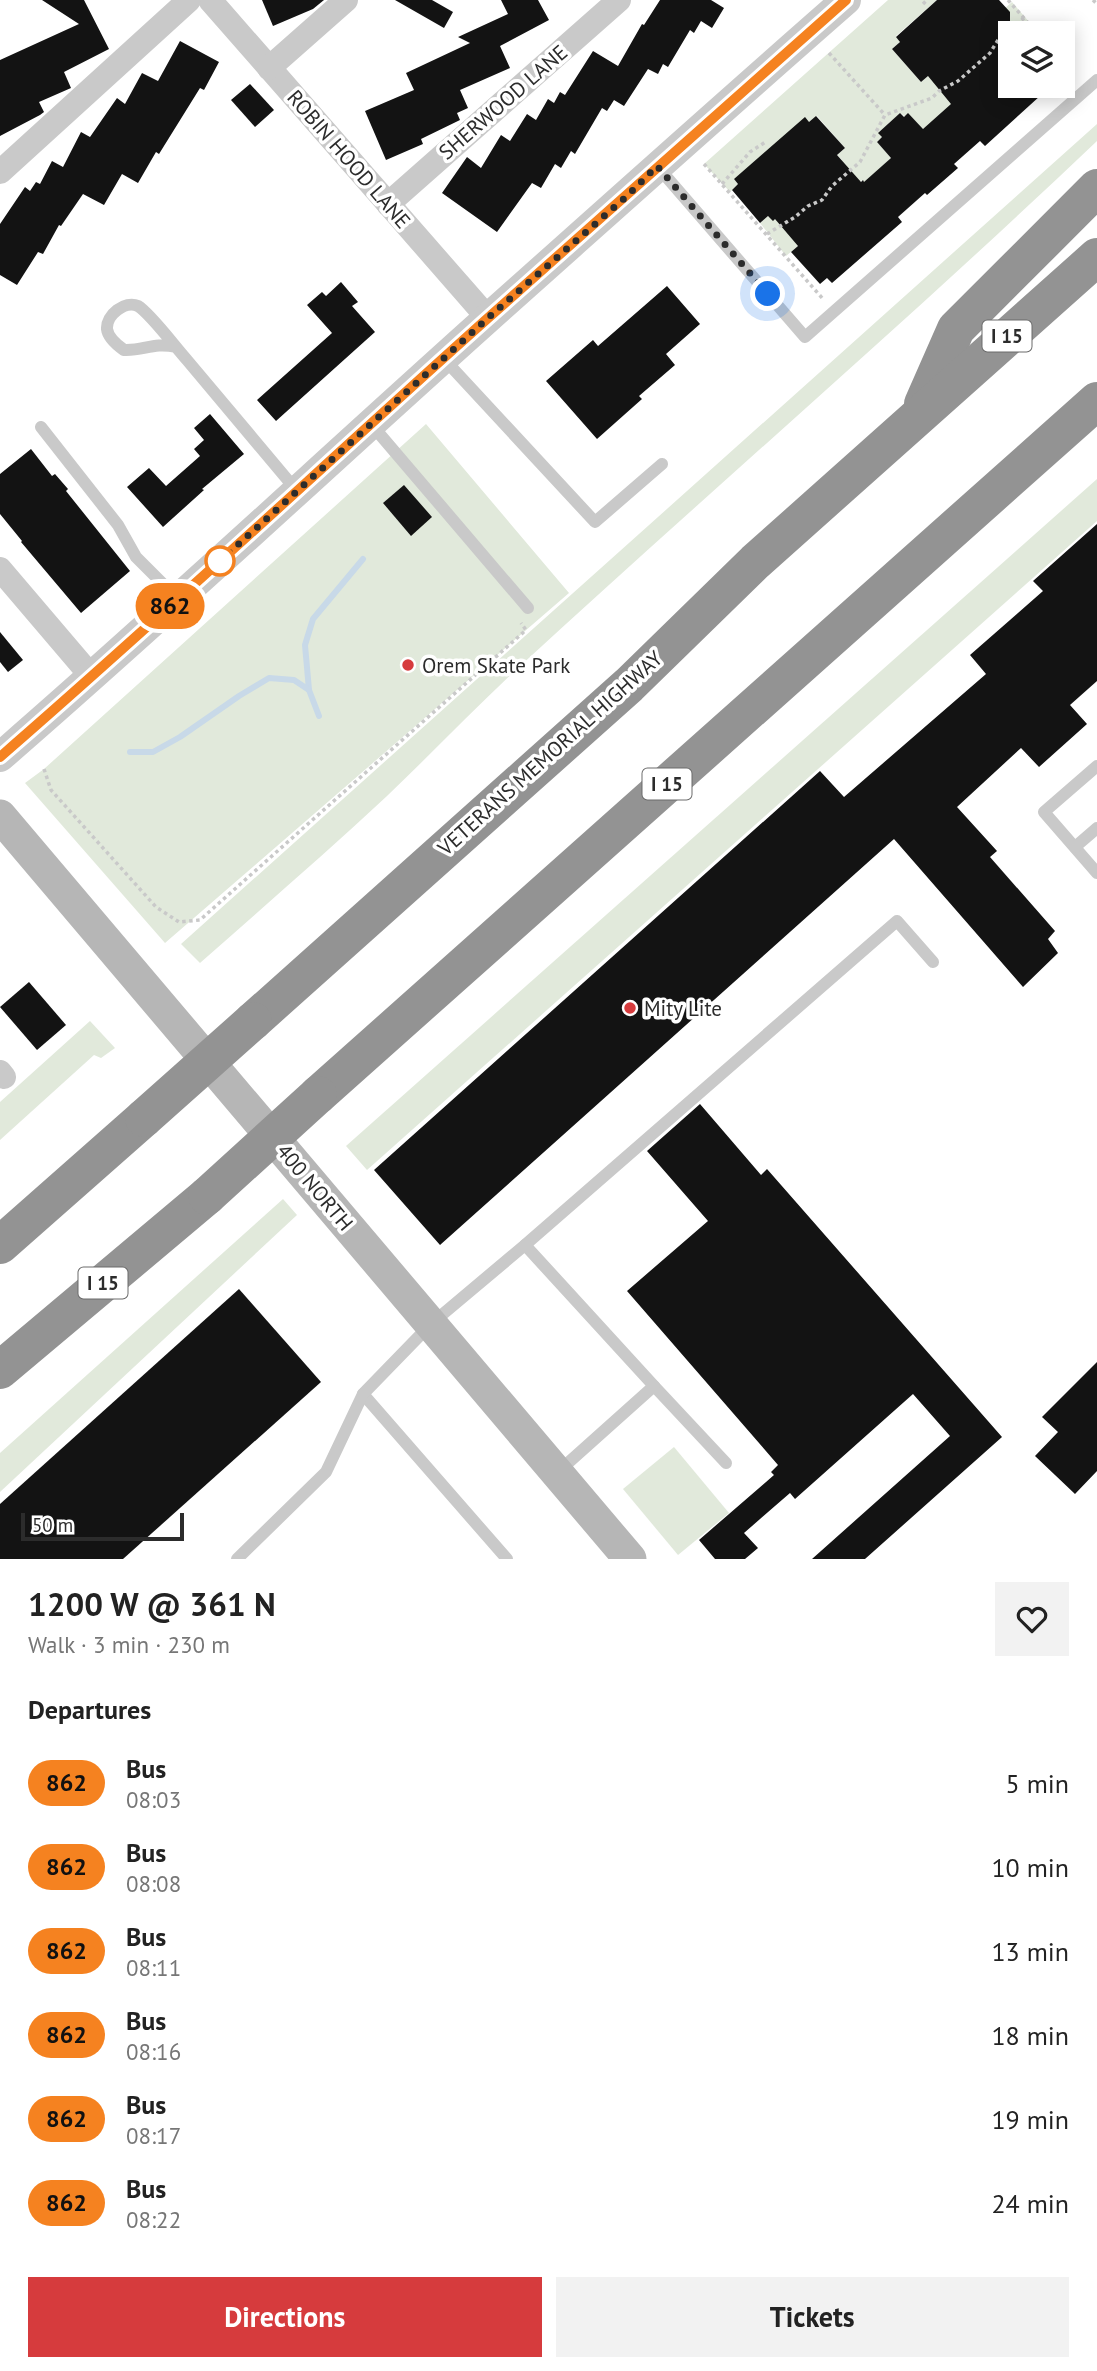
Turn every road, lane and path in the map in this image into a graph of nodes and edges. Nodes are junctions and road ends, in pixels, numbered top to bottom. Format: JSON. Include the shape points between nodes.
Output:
{"nodes":[{"id":1,"x":189,"y":0,"type":"edge"},
{"id":2,"x":210,"y":0,"type":"edge"},
{"id":3,"x":346,"y":0,"type":"edge"},
{"id":4,"x":619,"y":0,"type":"edge"},
{"id":5,"x":846,"y":0,"type":"edge"},
{"id":6,"x":1008,"y":0,"type":"edge"},
{"id":7,"x":1093,"y":0,"type":"edge"},
{"id":8,"x":1097,"y":4,"type":"edge"},
{"id":9,"x":1024,"y":18,"type":"junction"},
{"id":10,"x":1027,"y":21,"type":"edge"},
{"id":11,"x":829,"y":52,"type":"dead end"},
{"id":12,"x":269,"y":68,"type":"junction"},
{"id":13,"x":1097,"y":80,"type":"edge"},
{"id":14,"x":885,"y":115,"type":"junction"},
{"id":15,"x":767,"y":141,"type":"dead end"},
{"id":16,"x":704,"y":164,"type":"dead end"},
{"id":17,"x":657,"y":166,"type":"junction"},
{"id":18,"x":0,"y":172,"type":"edge"},
{"id":19,"x":722,"y":184,"type":"junction"},
{"id":20,"x":1097,"y":188,"type":"edge"},
{"id":21,"x":388,"y":204,"type":"junction"},
{"id":22,"x":767,"y":234,"type":"junction"},
{"id":23,"x":1097,"y":257,"type":"edge"},
{"id":24,"x":827,"y":303,"type":"dead end"},
{"id":25,"x":488,"y":318,"type":"junction"},
{"id":26,"x":176,"y":347,"type":"junction"},
{"id":27,"x":444,"y":358,"type":"junction"},
{"id":28,"x":1097,"y":401,"type":"edge"},
{"id":29,"x":918,"y":415,"type":"junction"},
{"id":30,"x":371,"y":424,"type":"junction"},
{"id":31,"x":41,"y":427,"type":"dead end"},
{"id":32,"x":662,"y":464,"type":"dead end"},
{"id":33,"x":297,"y":492,"type":"junction"},
{"id":34,"x":0,"y":569,"type":"edge"},
{"id":35,"x":178,"y":599,"type":"junction"},
{"id":36,"x":528,"y":608,"type":"dead end"},
{"id":37,"x":517,"y":620,"type":"dead end"},
{"id":38,"x":92,"y":677,"type":"junction"},
{"id":39,"x":0,"y":757,"type":"edge"},
{"id":40,"x":1097,"y":766,"type":"edge"},
{"id":41,"x":44,"y":769,"type":"dead end"},
{"id":42,"x":0,"y":816,"type":"edge"},
{"id":43,"x":1097,"y":828,"type":"edge"},
{"id":44,"x":1075,"y":847,"type":"junction"},
{"id":45,"x":1097,"y":873,"type":"edge"},
{"id":46,"x":933,"y":962,"type":"dead end"},
{"id":47,"x":0,"y":1245,"type":"edge"},
{"id":48,"x":525,"y":1245,"type":"junction"},
{"id":49,"x":431,"y":1324,"type":"junction"},
{"id":50,"x":0,"y":1370,"type":"edge"},
{"id":51,"x":654,"y":1386,"type":"junction"},
{"id":52,"x":363,"y":1394,"type":"junction"},
{"id":53,"x":726,"y":1463,"type":"dead end"},
{"id":54,"x":557,"y":1473,"type":"junction"},
{"id":55,"x":237,"y":1559,"type":"edge"},
{"id":56,"x":507,"y":1559,"type":"edge"},
{"id":57,"x":630,"y":1559,"type":"edge"}],
"edges":[{"from":1,"to":18,"type":"street"},
{"from":2,"to":12,"type":"street","name":"ROBIN HOOD LANE"},
{"from":3,"to":12,"type":"street"},
{"from":4,"to":21,"type":"street","name":"SHERWOOD LANE"},
{"from":5,"to":17,"type":"street"},
{"from":6,"to":9,"type":"path"},
{"from":7,"to":8,"type":"path"},
{"from":9,"to":10,"type":"path"},
{"from":9,"to":14,"type":"path","via":[[1003,32],[990,53],[958,81],[932,98]]},
{"from":11,"to":14,"type":"path"},
{"from":12,"to":21,"type":"street","name":"ROBIN HOOD LANE"},
{"from":13,"to":17,"type":"lane","via":[[805,337]]},
{"from":14,"to":22,"type":"path","via":[[860,162],[822,200]]},
{"from":15,"to":19,"type":"path","via":[[750,152]]},
{"from":16,"to":19,"type":"path"},
{"from":17,"to":25,"type":"street"},
{"from":19,"to":22,"type":"path"},
{"from":20,"to":29,"type":"highway","via":[[956,329]]},
{"from":21,"to":25,"type":"street","name":"ROBIN HOOD LANE"},
{"from":22,"to":24,"type":"path"},
{"from":23,"to":29,"type":"highway","name":"VETERANS MEMORIAL HIGHWAY","number":"I 15"},
{"from":25,"to":27,"type":"street"},
{"from":26,"to":26,"type":"lane","via":[[139,307],[127,305],[108,320],[107,332],[124,350],[160,344]]},
{"from":26,"to":33,"type":"lane"},
{"from":27,"to":30,"type":"street"},
{"from":27,"to":32,"type":"lane","via":[[595,522]]},
{"from":28,"to":50,"type":"highway","number":"I 15","bridge":true,"via":[[207,1196]]},
{"from":29,"to":47,"type":"highway","name":"VETERANS MEMORIAL HIGHWAY","number":"I 15","bridge":true,"via":[[755,562],[629,685]]},
{"from":30,"to":33,"type":"street"},
{"from":30,"to":36,"type":"lane"},
{"from":31,"to":35,"type":"lane","via":[[118,525],[136,557]]},
{"from":33,"to":35,"type":"street"},
{"from":34,"to":38,"type":"street"},
{"from":35,"to":38,"type":"street"},
{"from":37,"to":41,"type":"path","via":[[526,630],[200,920],[179,922],[156,907],[51,790]]},
{"from":38,"to":39,"type":"street"},
{"from":40,"to":44,"type":"lane","via":[[1044,812]]},
{"from":42,"to":49,"type":"main road","name":"400 NORTH"},
{"from":43,"to":44,"type":"lane"},
{"from":44,"to":45,"type":"lane"},
{"from":46,"to":48,"type":"lane","via":[[897,921]]},
{"from":48,"to":49,"type":"lane"},
{"from":48,"to":51,"type":"lane"},
{"from":49,"to":52,"type":"lane"},
{"from":49,"to":54,"type":"main road","name":"400 NORTH"},
{"from":51,"to":53,"type":"lane"},
{"from":51,"to":54,"type":"lane"},
{"from":52,"to":55,"type":"lane","via":[[326,1472]]},
{"from":52,"to":56,"type":"lane"},
{"from":54,"to":57,"type":"main road","name":"400 NORTH"}]}
